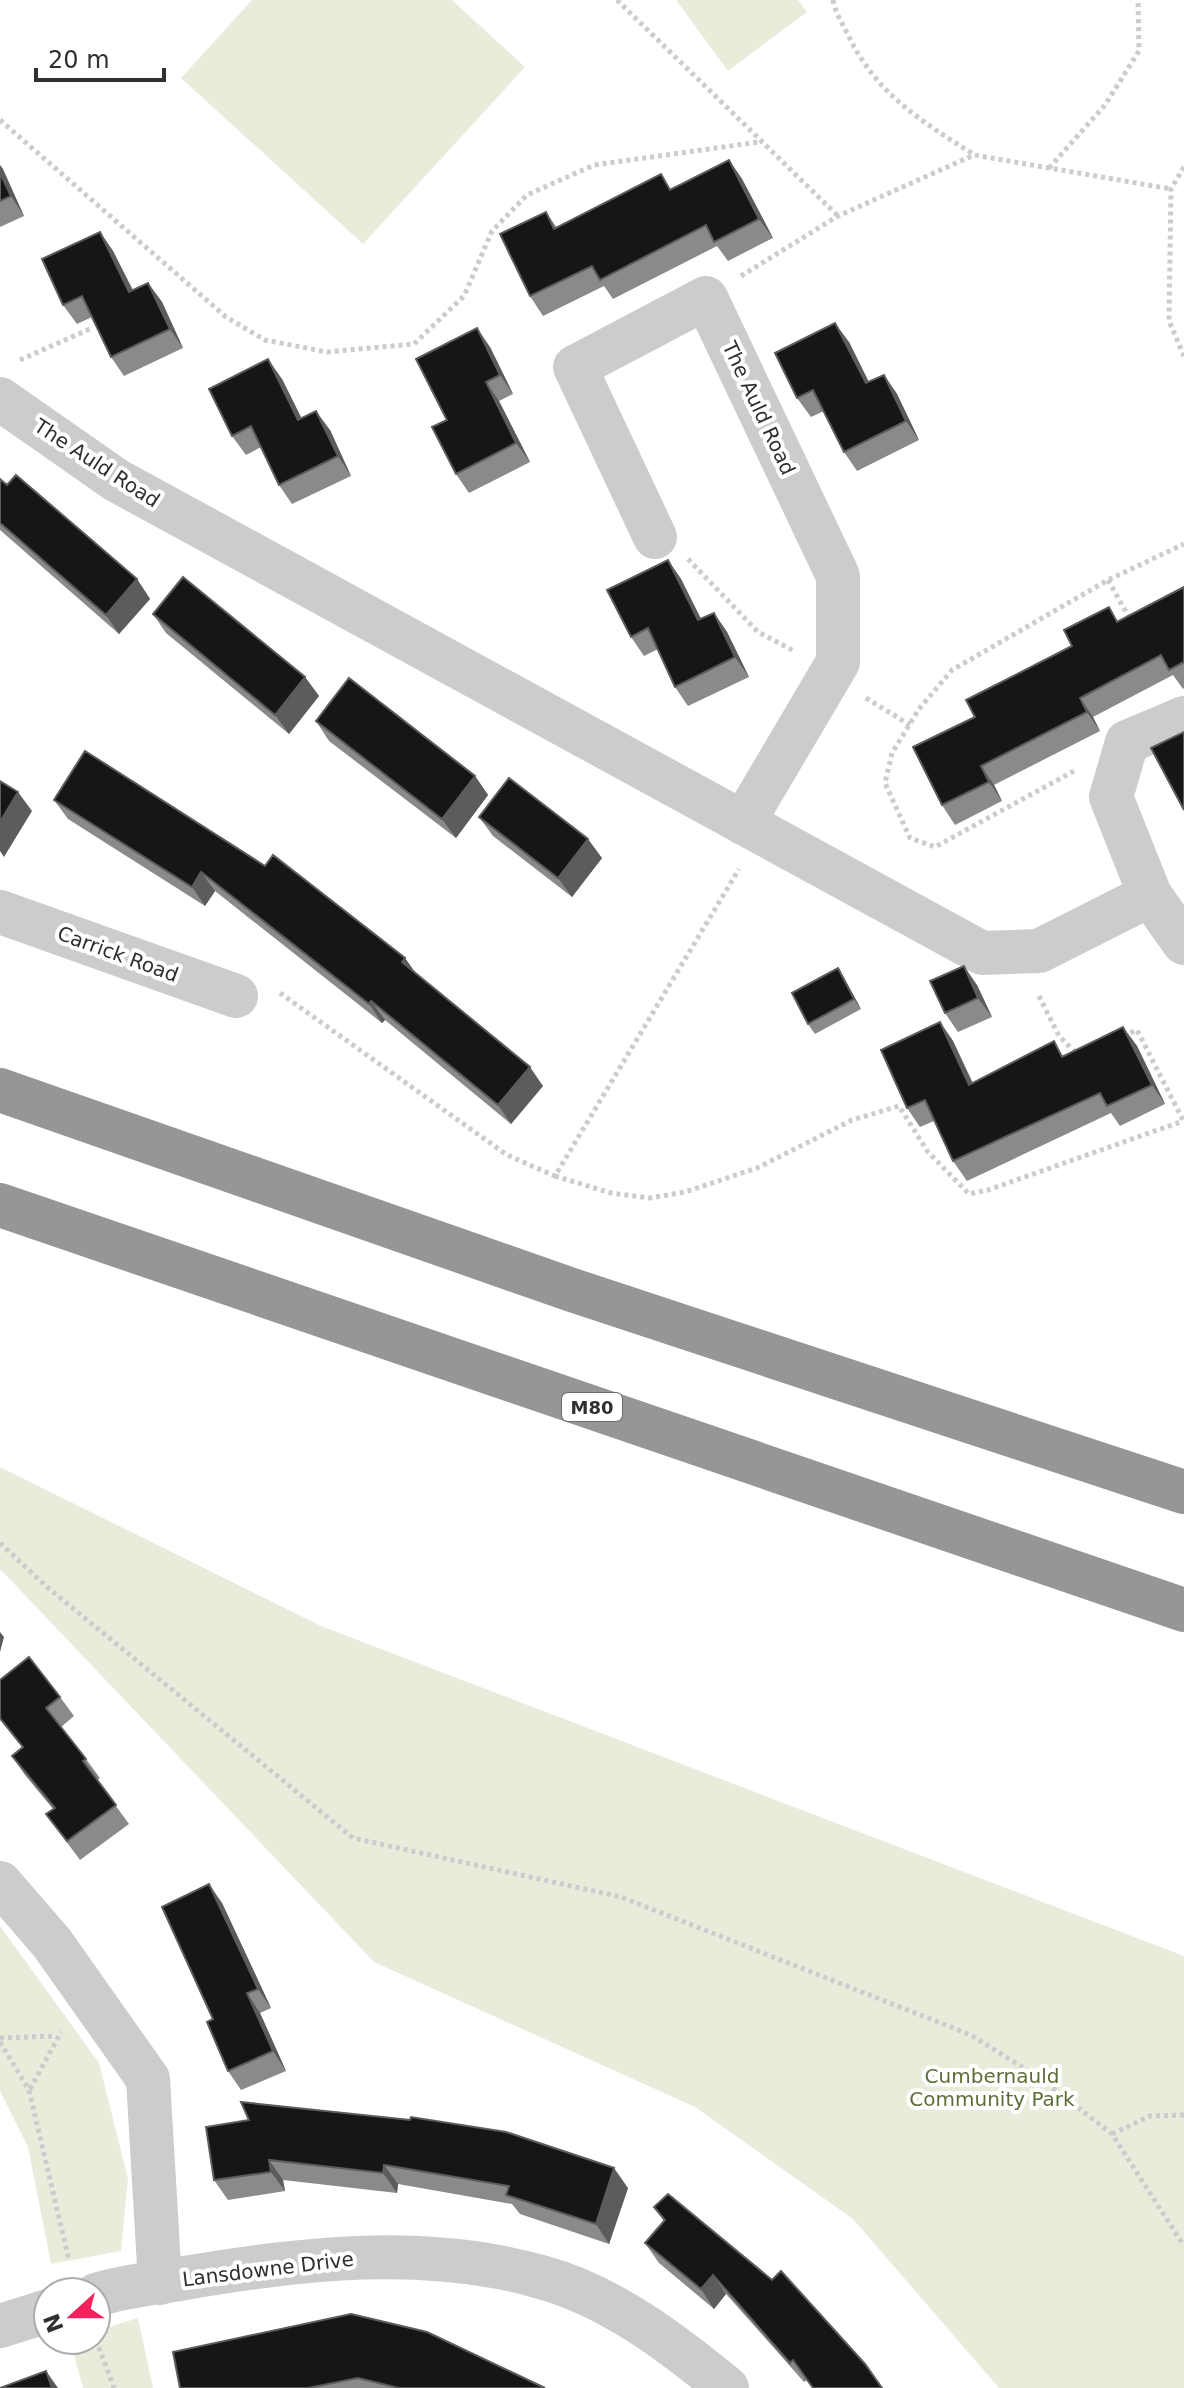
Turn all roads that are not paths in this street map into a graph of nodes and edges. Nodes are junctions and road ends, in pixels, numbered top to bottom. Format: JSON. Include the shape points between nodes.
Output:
{"nodes":[{"id":1,"x":7,"y":381,"type":"edge"},
{"id":2,"x":655,"y":537,"type":"road end"},
{"id":3,"x":1184,"y":718,"type":"edge"},
{"id":4,"x":743,"y":823,"type":"junction"},
{"id":5,"x":1150,"y":895,"type":"junction"},
{"id":6,"x":0,"y":912,"type":"edge"},
{"id":7,"x":1184,"y":943,"type":"edge"},
{"id":8,"x":236,"y":996,"type":"road end"},
{"id":9,"x":0,"y":1090,"type":"edge"},
{"id":10,"x":0,"y":1205,"type":"edge"},
{"id":11,"x":1184,"y":1492,"type":"edge"},
{"id":12,"x":1184,"y":1610,"type":"edge"},
{"id":13,"x":0,"y":1883,"type":"edge"},
{"id":14,"x":112,"y":2281,"type":"edge"},
{"id":15,"x":160,"y":2283,"type":"junction"},
{"id":16,"x":32,"y":2316,"type":"edge"},
{"id":17,"x":0,"y":2326,"type":"edge"},
{"id":18,"x":727,"y":2388,"type":"edge"}],
"edges":[{"from":1,"to":4,"type":"street","name":"The Auld Road","via":[[116,480]]},
{"from":2,"to":4,"type":"street","name":"The Auld Road","via":[[575,367],[706,298],[838,576],[838,662]]},
{"from":3,"to":5,"type":"street","via":[[1127,742],[1111,797]]},
{"from":4,"to":5,"type":"street","name":"The Auld Road","via":[[982,953],[1039,951]]},
{"from":5,"to":7,"type":"street"},
{"from":6,"to":8,"type":"street","name":"Carrick Road"},
{"from":9,"to":11,"type":"highway","via":[[572,1290]]},
{"from":10,"to":12,"type":"highway","number":"M80"},
{"from":13,"to":15,"type":"street","name":"Lansdowne Drive","via":[[52,1943],[148,2079]]},
{"from":14,"to":15,"type":"street","name":"Lansdowne Drive"},
{"from":15,"to":18,"type":"street","name":"Lansdowne Drive","via":[[323,2259],[486,2265],[543,2277],[620,2311]]},
{"from":16,"to":17,"type":"street"}]}
